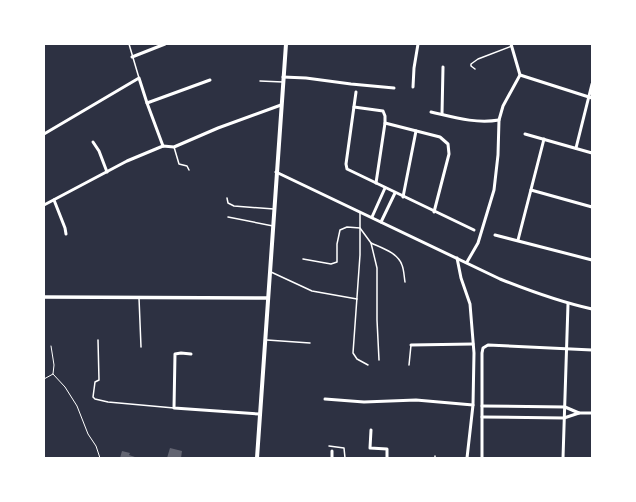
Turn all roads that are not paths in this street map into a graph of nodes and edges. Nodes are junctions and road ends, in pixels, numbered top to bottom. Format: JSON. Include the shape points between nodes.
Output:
{"nodes":[{"id":1,"x":129,"y":44,"type":"edge"},
{"id":2,"x":165,"y":44,"type":"edge"},
{"id":3,"x":286,"y":44,"type":"edge"},
{"id":4,"x":418,"y":44,"type":"edge"},
{"id":5,"x":512,"y":45,"type":"edge"},
{"id":6,"x":132,"y":57,"type":"junction"},
{"id":7,"x":443,"y":67,"type":"dead end"},
{"id":8,"x":475,"y":69,"type":"dead end"},
{"id":9,"x":520,"y":75,"type":"junction"},
{"id":10,"x":139,"y":78,"type":"junction"},
{"id":11,"x":210,"y":80,"type":"dead end"},
{"id":12,"x":283,"y":80,"type":"junction"},
{"id":13,"x":260,"y":81,"type":"dead end"},
{"id":14,"x":592,"y":84,"type":"edge"},
{"id":15,"x":412,"y":87,"type":"dead end"},
{"id":16,"x":394,"y":88,"type":"dead end"},
{"id":17,"x":356,"y":92,"type":"dead end"},
{"id":18,"x":590,"y":97,"type":"edge"},
{"id":19,"x":147,"y":103,"type":"junction"},
{"id":20,"x":281,"y":105,"type":"junction"},
{"id":21,"x":354,"y":107,"type":"junction"},
{"id":22,"x":431,"y":112,"type":"dead end"},
{"id":23,"x":442,"y":114,"type":"junction"},
{"id":24,"x":498,"y":120,"type":"junction"},
{"id":25,"x":385,"y":123,"type":"junction"},
{"id":26,"x":416,"y":131,"type":"junction"},
{"id":27,"x":44,"y":134,"type":"edge"},
{"id":28,"x":526,"y":134,"type":"dead end"},
{"id":29,"x":544,"y":139,"type":"junction"},
{"id":30,"x":93,"y":142,"type":"dead end"},
{"id":31,"x":163,"y":146,"type":"junction"},
{"id":32,"x":174,"y":147,"type":"junction"},
{"id":33,"x":576,"y":148,"type":"junction"},
{"id":34,"x":592,"y":152,"type":"edge"},
{"id":35,"x":189,"y":170,"type":"dead end"},
{"id":36,"x":107,"y":172,"type":"junction"},
{"id":37,"x":276,"y":172,"type":"junction"},
{"id":38,"x":376,"y":183,"type":"junction"},
{"id":39,"x":385,"y":188,"type":"junction"},
{"id":40,"x":531,"y":190,"type":"junction"},
{"id":41,"x":395,"y":193,"type":"junction"},
{"id":42,"x":403,"y":197,"type":"junction"},
{"id":43,"x":227,"y":198,"type":"dead end"},
{"id":44,"x":54,"y":200,"type":"junction"},
{"id":45,"x":44,"y":205,"type":"edge"},
{"id":46,"x":592,"y":208,"type":"edge"},
{"id":47,"x":274,"y":209,"type":"junction"},
{"id":48,"x":360,"y":212,"type":"junction"},
{"id":49,"x":434,"y":212,"type":"junction"},
{"id":50,"x":228,"y":217,"type":"dead end"},
{"id":51,"x":372,"y":217,"type":"junction"},
{"id":52,"x":381,"y":222,"type":"junction"},
{"id":53,"x":272,"y":226,"type":"junction"},
{"id":54,"x":360,"y":228,"type":"junction"},
{"id":55,"x":474,"y":230,"type":"dead end"},
{"id":56,"x":66,"y":234,"type":"dead end"},
{"id":57,"x":495,"y":235,"type":"dead end"},
{"id":58,"x":518,"y":240,"type":"junction"},
{"id":59,"x":371,"y":243,"type":"junction"},
{"id":60,"x":457,"y":258,"type":"junction"},
{"id":61,"x":303,"y":259,"type":"dead end"},
{"id":62,"x":592,"y":260,"type":"edge"},
{"id":63,"x":467,"y":262,"type":"junction"},
{"id":64,"x":269,"y":272,"type":"junction"},
{"id":65,"x":404,"y":282,"type":"dead end"},
{"id":66,"x":44,"y":297,"type":"edge"},
{"id":67,"x":139,"y":298,"type":"junction"},
{"id":68,"x":268,"y":298,"type":"junction"},
{"id":69,"x":357,"y":299,"type":"junction"},
{"id":70,"x":568,"y":304,"type":"junction"},
{"id":71,"x":592,"y":309,"type":"edge"},
{"id":72,"x":98,"y":340,"type":"dead end"},
{"id":73,"x":265,"y":340,"type":"junction"},
{"id":74,"x":310,"y":343,"type":"dead end"},
{"id":75,"x":473,"y":344,"type":"junction"},
{"id":76,"x":410,"y":345,"type":"joint"},
{"id":77,"x":141,"y":347,"type":"dead end"},
{"id":78,"x":566,"y":349,"type":"junction"},
{"id":79,"x":592,"y":350,"type":"edge"},
{"id":80,"x":191,"y":354,"type":"dead end"},
{"id":81,"x":379,"y":360,"type":"dead end"},
{"id":82,"x":368,"y":365,"type":"dead end"},
{"id":83,"x":410,"y":365,"type":"dead end"},
{"id":84,"x":325,"y":399,"type":"dead end"},
{"id":85,"x":473,"y":405,"type":"junction"},
{"id":86,"x":482,"y":406,"type":"junction"},
{"id":87,"x":565,"y":407,"type":"junction"},
{"id":88,"x":174,"y":408,"type":"junction"},
{"id":89,"x":579,"y":413,"type":"junction"},
{"id":90,"x":592,"y":413,"type":"edge"},
{"id":91,"x":260,"y":414,"type":"junction"},
{"id":92,"x":482,"y":417,"type":"junction"},
{"id":93,"x":564,"y":418,"type":"junction"},
{"id":94,"x":371,"y":430,"type":"dead end"},
{"id":95,"x":329,"y":446,"type":"dead end"},
{"id":96,"x":332,"y":451,"type":"dead end"},
{"id":97,"x":257,"y":458,"type":"edge"},
{"id":98,"x":332,"y":458,"type":"edge"},
{"id":99,"x":345,"y":458,"type":"edge"},
{"id":100,"x":387,"y":458,"type":"edge"},
{"id":101,"x":468,"y":458,"type":"edge"},
{"id":102,"x":482,"y":458,"type":"edge"},
{"id":103,"x":563,"y":458,"type":"edge"}],
"edges":[{"from":1,"to":6,"type":"lane"},
{"from":2,"to":6,"type":"street"},
{"from":3,"to":12,"type":"main road"},
{"from":4,"to":15,"type":"street"},
{"from":5,"to":8,"type":"lane","via":[[478,59],[471,64]]},
{"from":5,"to":9,"type":"street"},
{"from":6,"to":10,"type":"lane"},
{"from":7,"to":23,"type":"street"},
{"from":9,"to":18,"type":"street"},
{"from":9,"to":24,"type":"street"},
{"from":10,"to":19,"type":"street"},
{"from":10,"to":27,"type":"street"},
{"from":11,"to":19,"type":"street"},
{"from":12,"to":13,"type":"lane"},
{"from":12,"to":16,"type":"street","via":[[306,78]]},
{"from":12,"to":20,"type":"main road"},
{"from":14,"to":18,"type":"street"},
{"from":17,"to":21,"type":"street"},
{"from":18,"to":33,"type":"street"},
{"from":19,"to":31,"type":"street"},
{"from":20,"to":32,"type":"street"},
{"from":20,"to":37,"type":"main road"},
{"from":21,"to":25,"type":"street","via":[[383,111]]},
{"from":21,"to":38,"type":"street","via":[[346,168]]},
{"from":22,"to":23,"type":"street"},
{"from":23,"to":24,"type":"street","via":[[473,121]]},
{"from":24,"to":63,"type":"street","via":[[494,190],[478,243]]},
{"from":25,"to":26,"type":"street"},
{"from":25,"to":38,"type":"street"},
{"from":26,"to":42,"type":"street"},
{"from":26,"to":49,"type":"street","via":[[440,137],[448,144],[449,154]]},
{"from":28,"to":29,"type":"street"},
{"from":29,"to":33,"type":"street"},
{"from":29,"to":40,"type":"street"},
{"from":30,"to":36,"type":"street"},
{"from":31,"to":32,"type":"street"},
{"from":31,"to":36,"type":"street"},
{"from":32,"to":35,"type":"lane","via":[[180,164],[187,166]]},
{"from":33,"to":34,"type":"street"},
{"from":36,"to":44,"type":"street"},
{"from":37,"to":47,"type":"main road"},
{"from":37,"to":48,"type":"street"},
{"from":38,"to":39,"type":"street"},
{"from":39,"to":41,"type":"street"},
{"from":39,"to":51,"type":"street"},
{"from":40,"to":46,"type":"street"},
{"from":40,"to":58,"type":"street"},
{"from":41,"to":42,"type":"street"},
{"from":41,"to":52,"type":"street"},
{"from":42,"to":49,"type":"street"},
{"from":43,"to":47,"type":"lane","via":[[228,203],[234,206]]},
{"from":44,"to":45,"type":"street"},
{"from":44,"to":56,"type":"street"},
{"from":47,"to":53,"type":"main road"},
{"from":48,"to":51,"type":"street"},
{"from":48,"to":54,"type":"lane"},
{"from":49,"to":55,"type":"street"},
{"from":50,"to":53,"type":"lane"},
{"from":51,"to":52,"type":"street"},
{"from":52,"to":60,"type":"street"},
{"from":53,"to":64,"type":"main road"},
{"from":54,"to":59,"type":"lane"},
{"from":54,"to":61,"type":"lane","via":[[347,227],[340,230],[337,262],[331,264]]},
{"from":54,"to":69,"type":"lane"},
{"from":57,"to":58,"type":"street"},
{"from":58,"to":62,"type":"street"},
{"from":59,"to":65,"type":"lane","via":[[395,255],[402,264]]},
{"from":59,"to":81,"type":"lane","via":[[377,268]]},
{"from":60,"to":63,"type":"street"},
{"from":60,"to":75,"type":"street","via":[[470,304]]},
{"from":63,"to":70,"type":"street","via":[[500,279]]},
{"from":64,"to":68,"type":"main road"},
{"from":64,"to":69,"type":"lane","via":[[312,291]]},
{"from":66,"to":67,"type":"street"},
{"from":67,"to":68,"type":"street"},
{"from":67,"to":77,"type":"lane"},
{"from":68,"to":73,"type":"main road"},
{"from":69,"to":82,"type":"lane","via":[[353,353],[357,360]]},
{"from":70,"to":71,"type":"street"},
{"from":70,"to":78,"type":"street"},
{"from":72,"to":88,"type":"lane","via":[[99,380],[95,382],[94,399]]},
{"from":73,"to":74,"type":"lane"},
{"from":73,"to":91,"type":"main road"},
{"from":75,"to":76,"type":"street"},
{"from":75,"to":85,"type":"street"},
{"from":76,"to":83,"type":"lane"},
{"from":78,"to":79,"type":"street"},
{"from":78,"to":86,"type":"street","via":[[488,345],[483,348]]},
{"from":78,"to":87,"type":"street"},
{"from":80,"to":88,"type":"street","via":[[175,354]]},
{"from":84,"to":85,"type":"street","via":[[364,402],[416,400]]},
{"from":85,"to":101,"type":"street"},
{"from":86,"to":87,"type":"street"},
{"from":86,"to":92,"type":"street"},
{"from":87,"to":89,"type":"street"},
{"from":87,"to":93,"type":"street"},
{"from":88,"to":91,"type":"street"},
{"from":89,"to":90,"type":"street"},
{"from":89,"to":93,"type":"street"},
{"from":91,"to":97,"type":"main road"},
{"from":92,"to":93,"type":"street"},
{"from":92,"to":102,"type":"street"},
{"from":93,"to":103,"type":"street"},
{"from":94,"to":100,"type":"street","via":[[370,448],[387,449]]},
{"from":95,"to":99,"type":"lane","via":[[344,448]]},
{"from":96,"to":98,"type":"street"}]}
